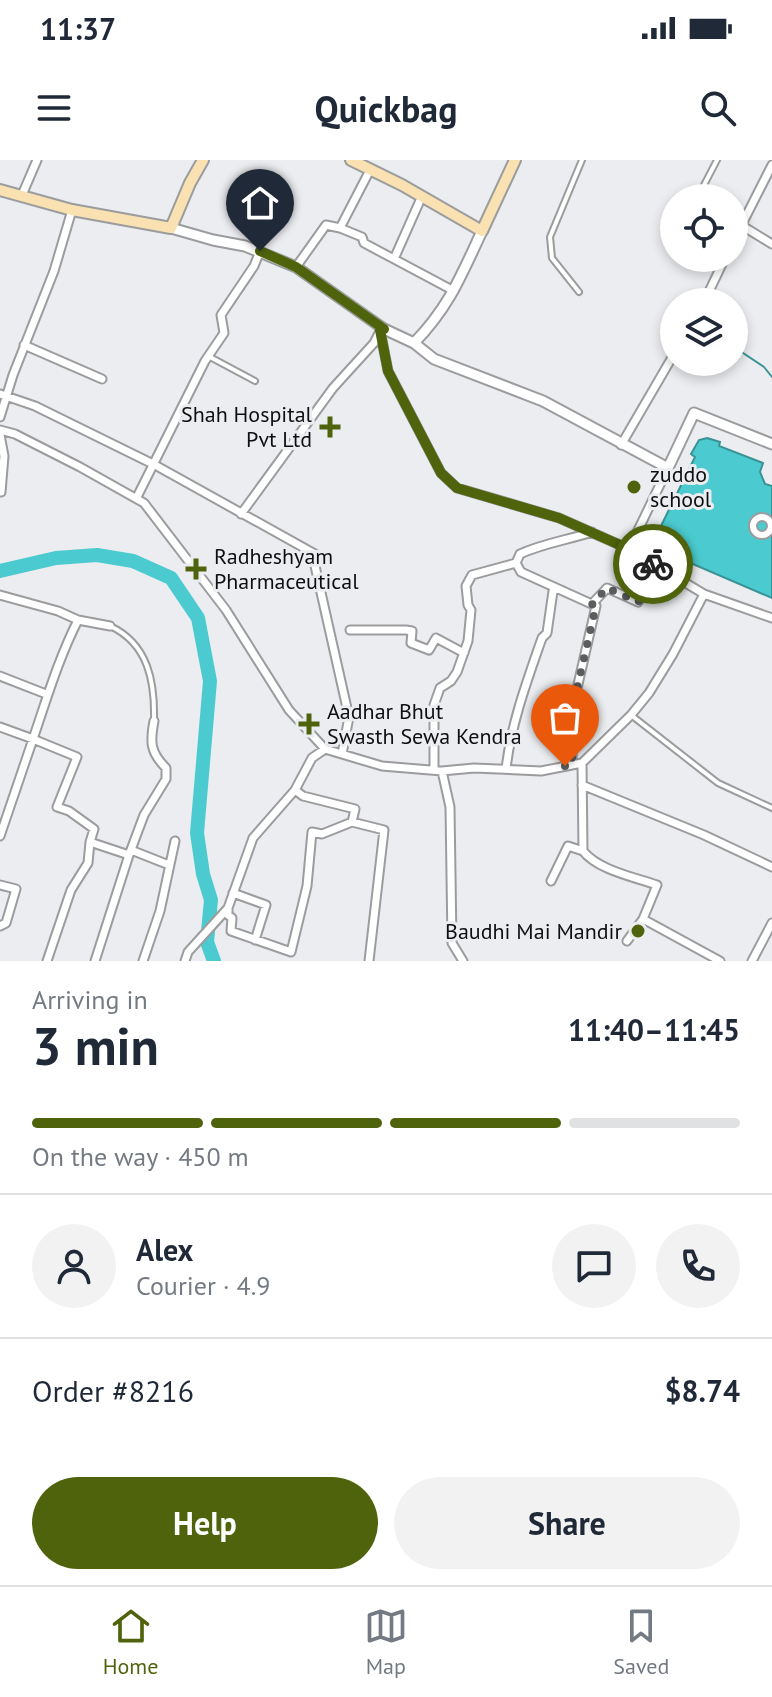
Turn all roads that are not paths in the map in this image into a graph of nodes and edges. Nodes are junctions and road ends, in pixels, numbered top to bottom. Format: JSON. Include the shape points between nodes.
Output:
{"nodes":[{"id":1,"x":37,"y":160,"type":"edge"},
{"id":2,"x":203,"y":160,"type":"edge"},
{"id":3,"x":353,"y":160,"type":"edge"},
{"id":4,"x":515,"y":160,"type":"edge"},
{"id":5,"x":582,"y":160,"type":"edge"},
{"id":6,"x":717,"y":160,"type":"edge"},
{"id":7,"x":772,"y":165,"type":"edge"},
{"id":8,"x":370,"y":170,"type":"junction"},
{"id":9,"x":705,"y":184,"type":"edge"},
{"id":10,"x":0,"y":190,"type":"edge"},
{"id":11,"x":22,"y":195,"type":"junction"},
{"id":12,"x":422,"y":196,"type":"junction"},
{"id":13,"x":72,"y":210,"type":"junction"},
{"id":14,"x":748,"y":211,"type":"edge"},
{"id":15,"x":171,"y":228,"type":"junction"},
{"id":16,"x":340,"y":228,"type":"junction"},
{"id":17,"x":482,"y":231,"type":"junction"},
{"id":18,"x":748,"y":236,"type":"edge"},
{"id":19,"x":772,"y":244,"type":"edge"},
{"id":20,"x":260,"y":251,"type":"junction"},
{"id":21,"x":394,"y":259,"type":"junction"},
{"id":22,"x":296,"y":267,"type":"junction"},
{"id":23,"x":454,"y":291,"type":"junction"},
{"id":24,"x":579,"y":292,"type":"dead end"},
{"id":25,"x":382,"y":330,"type":"junction"},
{"id":26,"x":414,"y":343,"type":"junction"},
{"id":27,"x":24,"y":345,"type":"junction"},
{"id":28,"x":210,"y":357,"type":"junction"},
{"id":29,"x":661,"y":376,"type":"edge"},
{"id":30,"x":102,"y":379,"type":"dead end"},
{"id":31,"x":255,"y":381,"type":"dead end"},
{"id":32,"x":3,"y":395,"type":"edge"},
{"id":33,"x":0,"y":417,"type":"edge"},
{"id":34,"x":0,"y":432,"type":"edge"},
{"id":35,"x":772,"y":444,"type":"edge"},
{"id":36,"x":621,"y":445,"type":"junction"},
{"id":37,"x":155,"y":465,"type":"junction"},
{"id":38,"x":668,"y":468,"type":"junction"},
{"id":39,"x":1,"y":492,"type":"edge"},
{"id":40,"x":137,"y":497,"type":"junction"},
{"id":41,"x":241,"y":514,"type":"junction"},
{"id":42,"x":592,"y":532,"type":"junction"},
{"id":43,"x":629,"y":549,"type":"junction"},
{"id":44,"x":516,"y":563,"type":"junction"},
{"id":45,"x":659,"y":568,"type":"junction"},
{"id":46,"x":557,"y":589,"type":"junction"},
{"id":47,"x":704,"y":594,"type":"junction"},
{"id":48,"x":0,"y":595,"type":"edge"},
{"id":49,"x":592,"y":604,"type":"junction"},
{"id":50,"x":772,"y":618,"type":"edge"},
{"id":51,"x":78,"y":620,"type":"junction"},
{"id":52,"x":110,"y":626,"type":"joint"},
{"id":53,"x":350,"y":630,"type":"dead end"},
{"id":54,"x":464,"y":653,"type":"junction"},
{"id":55,"x":0,"y":676,"type":"edge"},
{"id":56,"x":46,"y":694,"type":"junction"},
{"id":57,"x":631,"y":715,"type":"junction"},
{"id":58,"x":154,"y":721,"type":"joint"},
{"id":59,"x":0,"y":727,"type":"edge"},
{"id":60,"x":33,"y":739,"type":"junction"},
{"id":61,"x":325,"y":749,"type":"junction"},
{"id":62,"x":342,"y":754,"type":"junction"},
{"id":63,"x":582,"y":763,"type":"junction"},
{"id":64,"x":572,"y":765,"type":"junction"},
{"id":65,"x":506,"y":769,"type":"junction"},
{"id":66,"x":438,"y":770,"type":"junction"},
{"id":67,"x":582,"y":785,"type":"junction"},
{"id":68,"x":295,"y":790,"type":"junction"},
{"id":69,"x":772,"y":808,"type":"edge"},
{"id":70,"x":352,"y":822,"type":"junction"},
{"id":71,"x":0,"y":833,"type":"edge"},
{"id":72,"x":175,"y":841,"type":"dead end"},
{"id":73,"x":90,"y":842,"type":"junction"},
{"id":74,"x":583,"y":851,"type":"junction"},
{"id":75,"x":130,"y":852,"type":"junction"},
{"id":76,"x":169,"y":865,"type":"junction"},
{"id":77,"x":772,"y":867,"type":"edge"},
{"id":78,"x":551,"y":881,"type":"dead end"},
{"id":79,"x":0,"y":885,"type":"edge"},
{"id":80,"x":233,"y":893,"type":"junction"},
{"id":81,"x":227,"y":911,"type":"junction"},
{"id":82,"x":643,"y":919,"type":"junction"},
{"id":83,"x":772,"y":923,"type":"edge"},
{"id":84,"x":0,"y":926,"type":"edge"},
{"id":85,"x":769,"y":938,"type":"edge"},
{"id":86,"x":255,"y":940,"type":"junction"},
{"id":87,"x":627,"y":941,"type":"dead end"},
{"id":88,"x":291,"y":952,"type":"junction"},
{"id":89,"x":708,"y":958,"type":"edge"},
{"id":90,"x":47,"y":961,"type":"edge"},
{"id":91,"x":95,"y":961,"type":"edge"},
{"id":92,"x":143,"y":961,"type":"edge"},
{"id":93,"x":185,"y":961,"type":"edge"},
{"id":94,"x":287,"y":961,"type":"edge"},
{"id":95,"x":369,"y":961,"type":"edge"},
{"id":96,"x":463,"y":961,"type":"edge"},
{"id":97,"x":720,"y":961,"type":"edge"},
{"id":98,"x":752,"y":961,"type":"edge"}],
"edges":[{"from":1,"to":11,"type":"street"},
{"from":2,"to":15,"type":"main road"},
{"from":3,"to":8,"type":"main road"},
{"from":4,"to":17,"type":"main road"},
{"from":5,"to":24,"type":"lane","via":[[550,237],[552,258]]},
{"from":6,"to":9,"type":"lane"},
{"from":7,"to":14,"type":"street"},
{"from":8,"to":12,"type":"main road"},
{"from":8,"to":16,"type":"street"},
{"from":10,"to":11,"type":"main road"},
{"from":11,"to":13,"type":"main road"},
{"from":12,"to":17,"type":"main road"},
{"from":12,"to":21,"type":"street"},
{"from":13,"to":15,"type":"main road"},
{"from":13,"to":27,"type":"street"},
{"from":15,"to":20,"type":"street"},
{"from":16,"to":21,"type":"street"},
{"from":16,"to":22,"type":"street","via":[[326,225]]},
{"from":17,"to":23,"type":"street"},
{"from":18,"to":19,"type":"street"},
{"from":20,"to":22,"type":"street"},
{"from":20,"to":28,"type":"street","via":[[221,315],[224,333]]},
{"from":21,"to":23,"type":"street"},
{"from":22,"to":25,"type":"street"},
{"from":23,"to":26,"type":"street","via":[[437,320]]},
{"from":25,"to":26,"type":"street"},
{"from":25,"to":41,"type":"street"},
{"from":25,"to":42,"type":"street","via":[[388,371],[446,478],[466,492]]},
{"from":26,"to":36,"type":"street","via":[[448,366],[543,401]]},
{"from":27,"to":30,"type":"street"},
{"from":27,"to":32,"type":"street"},
{"from":28,"to":31,"type":"lane"},
{"from":28,"to":37,"type":"street"},
{"from":29,"to":36,"type":"street"},
{"from":32,"to":33,"type":"street"},
{"from":32,"to":37,"type":"street"},
{"from":34,"to":39,"type":"street"},
{"from":34,"to":40,"type":"street","via":[[15,434]]},
{"from":35,"to":38,"type":"street","via":[[694,413]]},
{"from":36,"to":38,"type":"street"},
{"from":37,"to":40,"type":"street"},
{"from":37,"to":41,"type":"street"},
{"from":38,"to":43,"type":"street"},
{"from":40,"to":61,"type":"street","via":[[226,610],[289,710]]},
{"from":41,"to":62,"type":"street","via":[[315,554],[349,717]]},
{"from":42,"to":43,"type":"street"},
{"from":42,"to":44,"type":"street","via":[[535,547],[520,554]]},
{"from":43,"to":45,"type":"street"},
{"from":44,"to":46,"type":"street","via":[[521,572]]},
{"from":44,"to":54,"type":"street","via":[[472,575],[466,586],[471,610]]},
{"from":45,"to":47,"type":"street"},
{"from":45,"to":49,"type":"street","via":[[638,602],[607,588]]},
{"from":46,"to":49,"type":"street"},
{"from":46,"to":65,"type":"street","via":[[547,633],[524,690]]},
{"from":47,"to":50,"type":"street"},
{"from":47,"to":57,"type":"street","via":[[673,654]]},
{"from":48,"to":51,"type":"street"},
{"from":49,"to":64,"type":"street","via":[[596,606],[573,706]]},
{"from":51,"to":52,"type":"street"},
{"from":51,"to":56,"type":"street"},
{"from":52,"to":58,"type":"lane","via":[[122,631],[143,656],[153,678]]},
{"from":53,"to":54,"type":"street","via":[[412,631],[411,643],[429,650],[436,638]]},
{"from":54,"to":66,"type":"street","via":[[451,681],[436,694],[432,717]]},
{"from":55,"to":56,"type":"street"},
{"from":56,"to":60,"type":"street"},
{"from":57,"to":63,"type":"street"},
{"from":57,"to":69,"type":"lane","via":[[718,783]]},
{"from":58,"to":75,"type":"street","via":[[150,742],[153,755],[166,768],[166,779]]},
{"from":59,"to":60,"type":"street"},
{"from":60,"to":71,"type":"street"},
{"from":60,"to":73,"type":"street","via":[[77,757],[57,807],[94,829]]},
{"from":61,"to":62,"type":"street"},
{"from":61,"to":68,"type":"street","via":[[312,758]]},
{"from":62,"to":66,"type":"street","via":[[382,766]]},
{"from":63,"to":64,"type":"street"},
{"from":63,"to":67,"type":"street"},
{"from":64,"to":65,"type":"street","via":[[541,771]]},
{"from":65,"to":66,"type":"street"},
{"from":66,"to":96,"type":"street","via":[[450,807],[452,943]]},
{"from":67,"to":74,"type":"street"},
{"from":67,"to":77,"type":"street"},
{"from":68,"to":70,"type":"street","via":[[355,809]]},
{"from":68,"to":80,"type":"street","via":[[253,838]]},
{"from":70,"to":88,"type":"street","via":[[322,834],[312,832],[307,886]]},
{"from":70,"to":95,"type":"street","via":[[384,830]]},
{"from":72,"to":76,"type":"street"},
{"from":73,"to":75,"type":"street"},
{"from":73,"to":90,"type":"street","via":[[88,863],[71,890]]},
{"from":74,"to":78,"type":"street","via":[[568,846]]},
{"from":74,"to":82,"type":"street","via":[[607,867],[657,885]]},
{"from":75,"to":76,"type":"street"},
{"from":75,"to":91,"type":"street"},
{"from":76,"to":92,"type":"street"},
{"from":79,"to":84,"type":"street","via":[[16,889],[16,896]]},
{"from":80,"to":81,"type":"street"},
{"from":80,"to":86,"type":"street","via":[[266,905]]},
{"from":81,"to":86,"type":"street","via":[[231,931]]},
{"from":81,"to":93,"type":"street"},
{"from":82,"to":87,"type":"street"},
{"from":82,"to":89,"type":"street"},
{"from":83,"to":85,"type":"street"},
{"from":85,"to":98,"type":"street"},
{"from":86,"to":88,"type":"street"},
{"from":88,"to":94,"type":"street"},
{"from":89,"to":97,"type":"street"}]}
